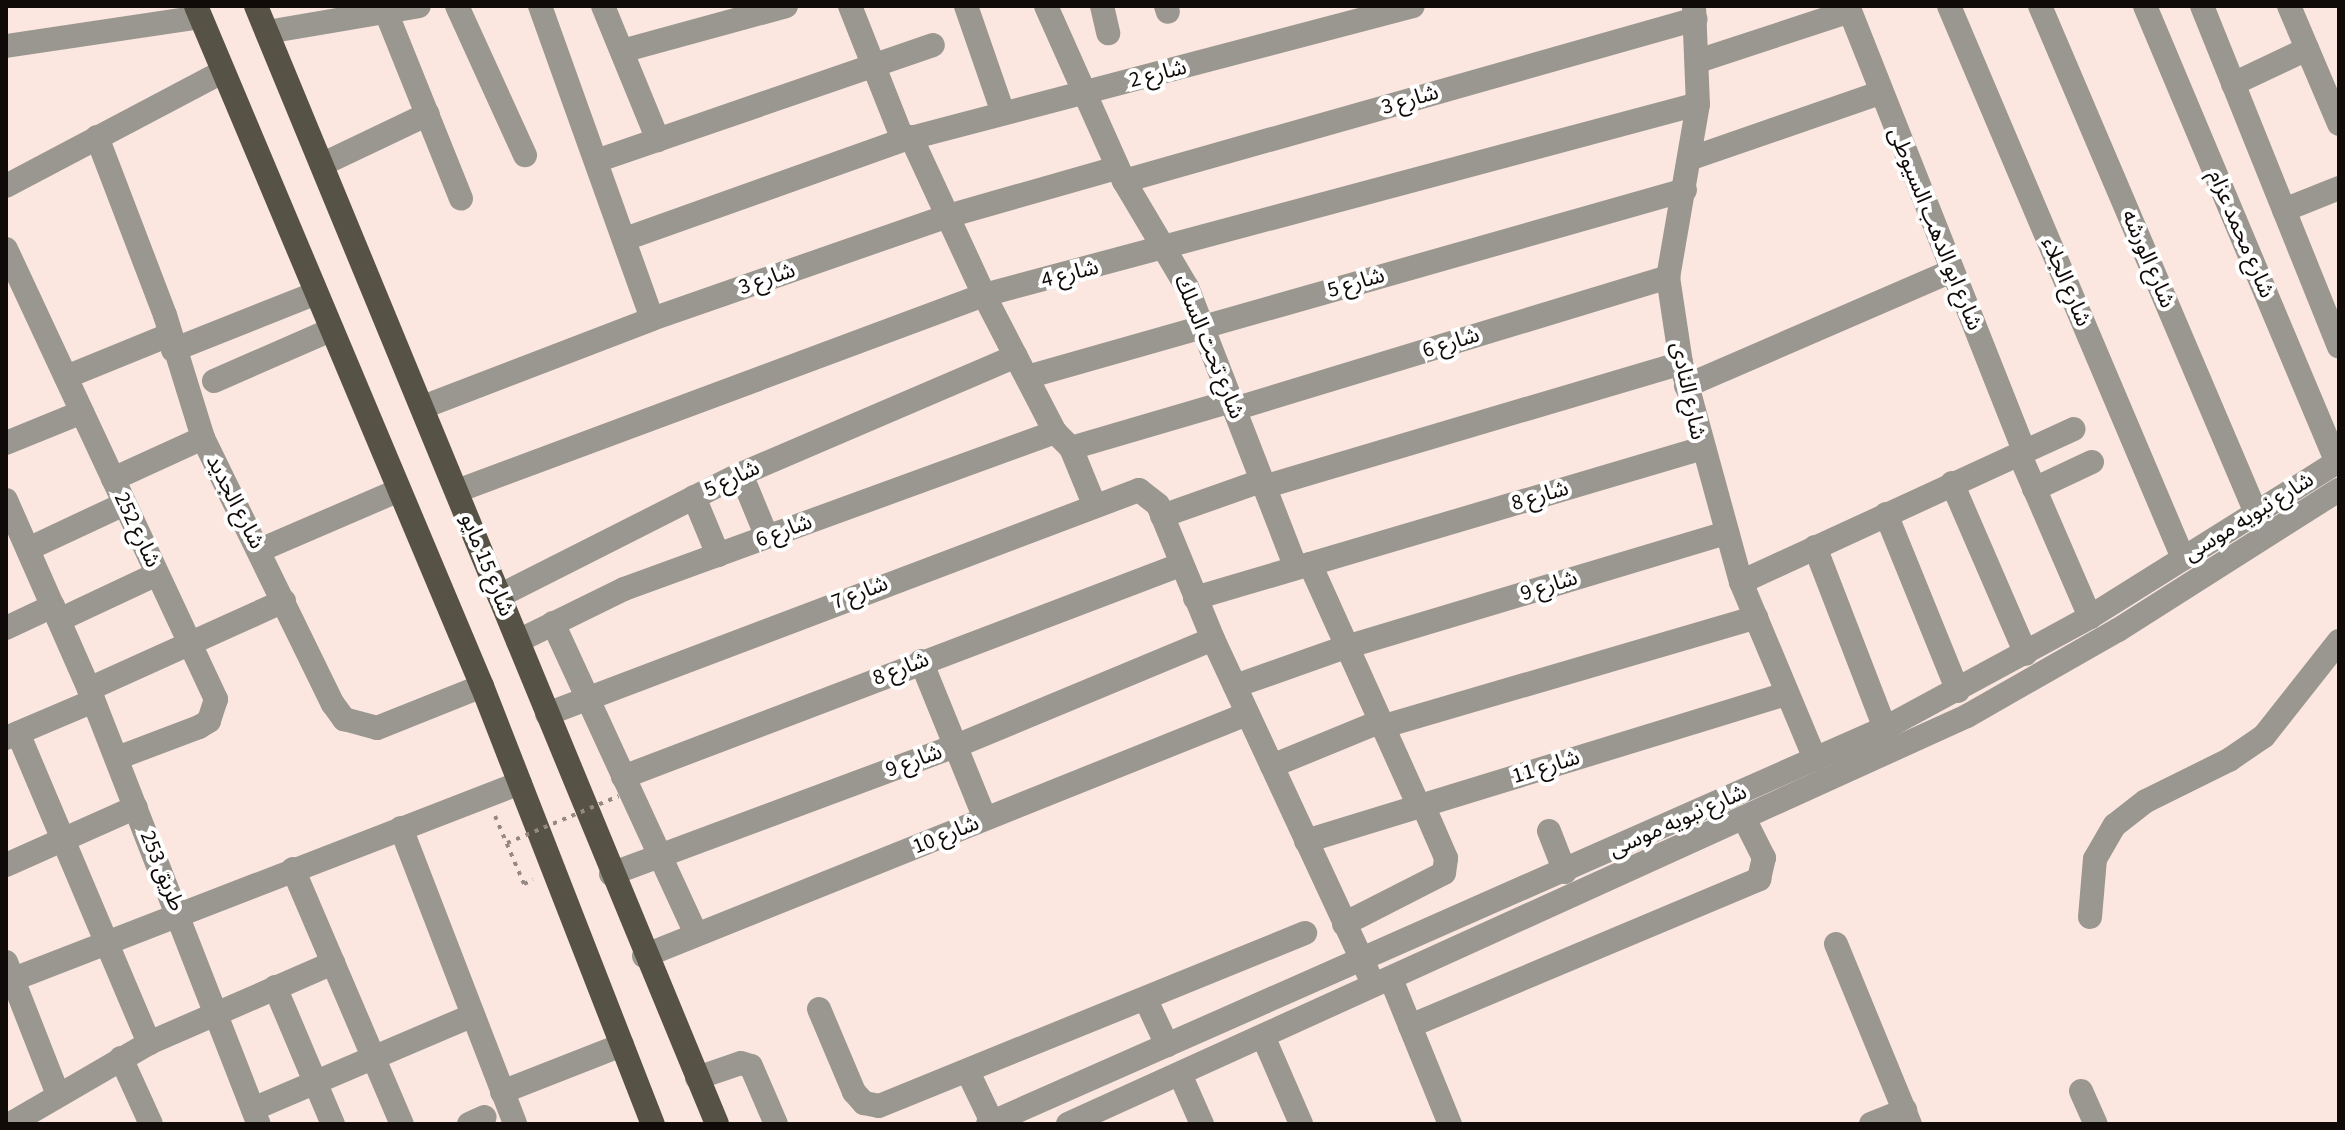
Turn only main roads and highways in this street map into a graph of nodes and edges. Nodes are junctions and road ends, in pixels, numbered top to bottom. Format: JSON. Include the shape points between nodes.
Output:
{"nodes":[{"id":1,"x":256,"y":6,"type":"edge"},
{"id":2,"x":198,"y":11,"type":"edge"},
{"id":3,"x":653,"y":1124,"type":"edge"},
{"id":4,"x":717,"y":1124,"type":"edge"}],
"edges":[{"from":1,"to":4,"type":"main road","name":"شارع 15 مايو"},
{"from":2,"to":3,"type":"main road","via":[[482,686]]}]}
